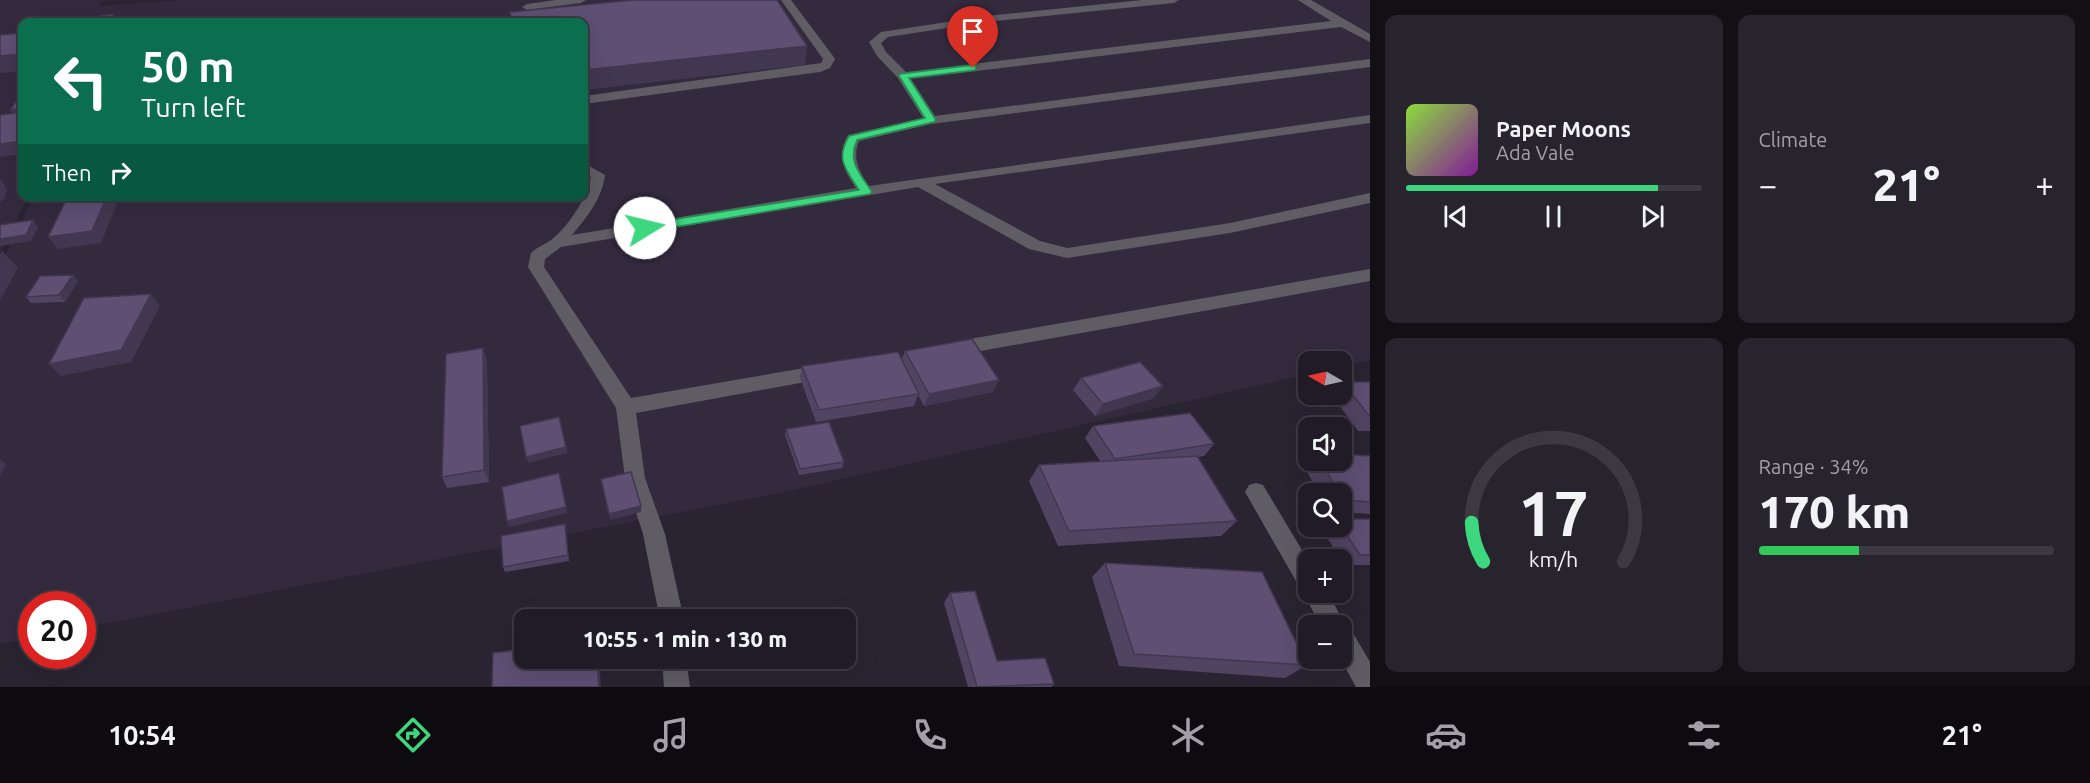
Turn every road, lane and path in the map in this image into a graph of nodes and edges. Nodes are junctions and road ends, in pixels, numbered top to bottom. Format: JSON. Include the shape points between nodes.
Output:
{"nodes":[{"id":1,"x":581,"y":0,"type":"edge"},
{"id":2,"x":786,"y":0,"type":"edge"},
{"id":3,"x":1174,"y":0,"type":"edge"},
{"id":4,"x":1303,"y":0,"type":"edge"},
{"id":5,"x":527,"y":7,"type":"dead end"},
{"id":6,"x":1342,"y":23,"type":"junction"},
{"id":7,"x":1370,"y":39,"type":"edge"},
{"id":8,"x":1370,"y":63,"type":"edge"},
{"id":9,"x":903,"y":76,"type":"junction"},
{"id":10,"x":588,"y":99,"type":"edge"},
{"id":11,"x":1370,"y":119,"type":"edge"},
{"id":12,"x":931,"y":120,"type":"junction"},
{"id":13,"x":588,"y":169,"type":"edge"},
{"id":14,"x":920,"y":182,"type":"junction"},
{"id":15,"x":866,"y":192,"type":"junction"},
{"id":16,"x":1370,"y":198,"type":"edge"},
{"id":17,"x":557,"y":243,"type":"junction"},
{"id":18,"x":1370,"y":275,"type":"edge"},
{"id":19,"x":933,"y":352,"type":"edge"},
{"id":20,"x":839,"y":369,"type":"edge"},
{"id":21,"x":626,"y":407,"type":"junction"},
{"id":22,"x":1256,"y":492,"type":"dead end"},
{"id":23,"x":1298,"y":563,"type":"edge"},
{"id":24,"x":670,"y":609,"type":"edge"},
{"id":25,"x":1352,"y":656,"type":"edge"},
{"id":26,"x":675,"y":669,"type":"edge"},
{"id":27,"x":1370,"y":686,"type":"edge"},
{"id":28,"x":676,"y":687,"type":"edge"}],
"edges":[{"from":1,"to":5,"type":"street"},
{"from":2,"to":10,"type":"street","via":[[829,59],[826,65]]},
{"from":3,"to":9,"type":"street","via":[[986,19],[885,34],[875,42]]},
{"from":4,"to":6,"type":"street"},
{"from":6,"to":7,"type":"street"},
{"from":6,"to":9,"type":"street"},
{"from":8,"to":12,"type":"street"},
{"from":9,"to":12,"type":"street"},
{"from":11,"to":14,"type":"street"},
{"from":12,"to":15,"type":"street","via":[[853,138],[847,150],[847,163]]},
{"from":13,"to":17,"type":"street","via":[[598,175],[597,188]]},
{"from":14,"to":15,"type":"street"},
{"from":14,"to":16,"type":"street","via":[[1035,245],[1067,253],[1230,228]]},
{"from":15,"to":17,"type":"street"},
{"from":17,"to":21,"type":"street","via":[[537,257],[536,267]]},
{"from":18,"to":19,"type":"street"},
{"from":20,"to":21,"type":"street"},
{"from":21,"to":24,"type":"street","via":[[635,478],[654,534]]},
{"from":22,"to":23,"type":"street"},
{"from":25,"to":27,"type":"street"},
{"from":26,"to":28,"type":"street"}]}
